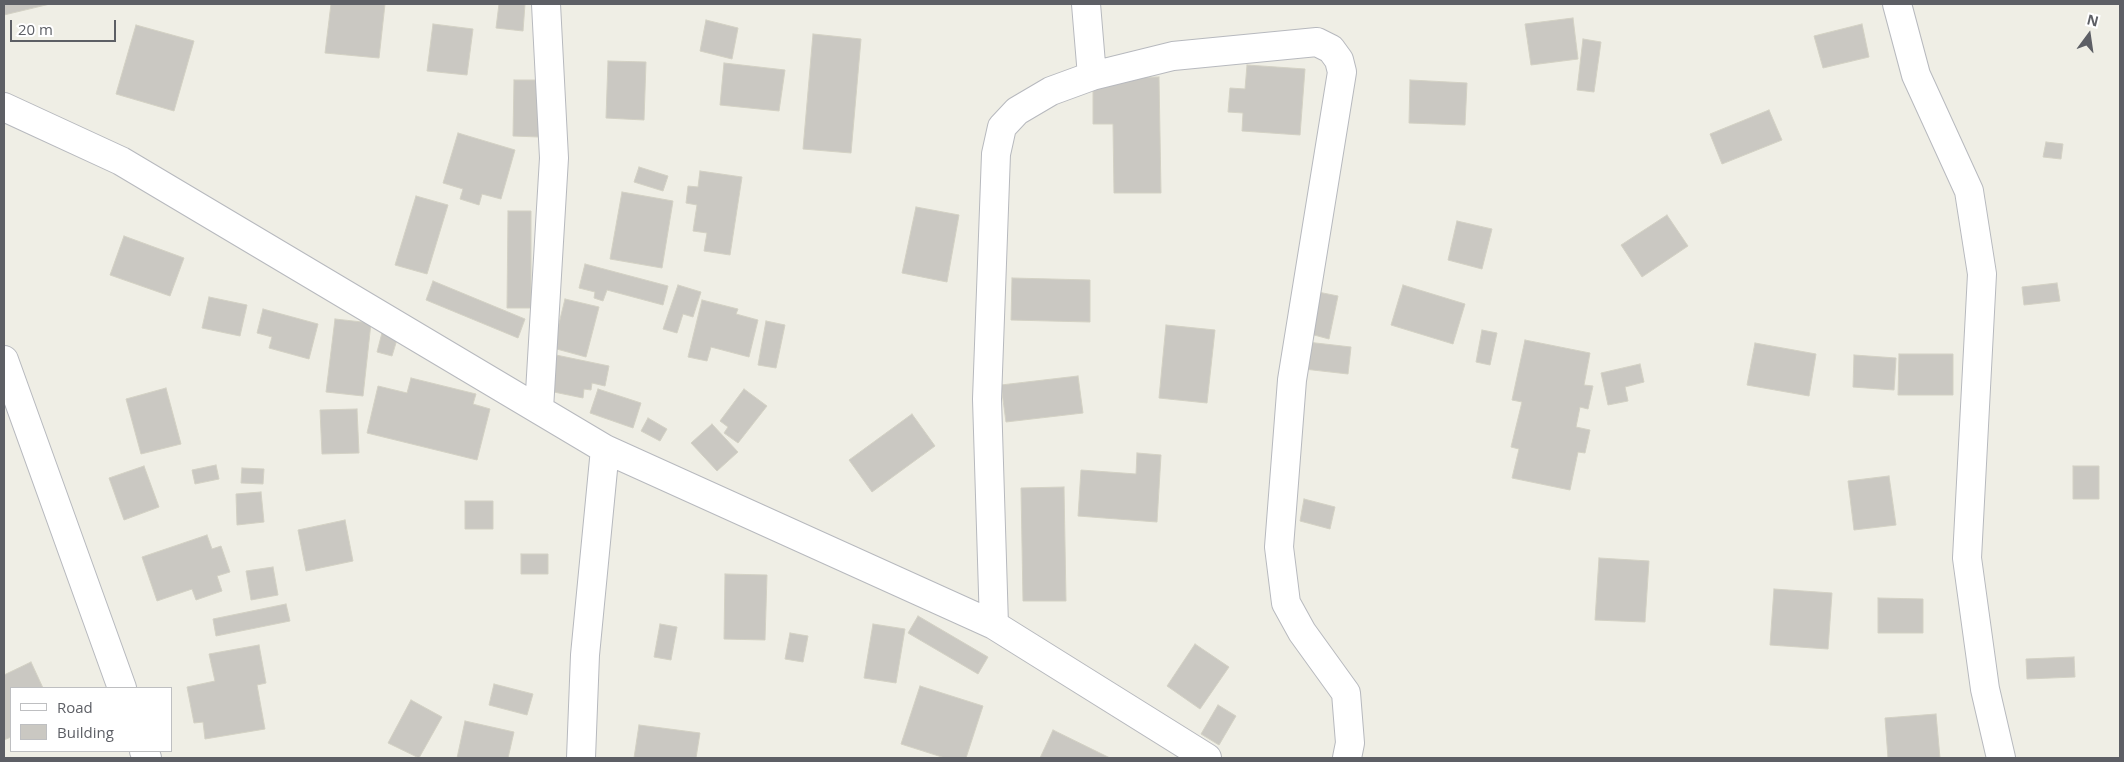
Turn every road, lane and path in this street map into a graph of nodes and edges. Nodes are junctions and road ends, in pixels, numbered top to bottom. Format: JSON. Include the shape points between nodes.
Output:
{"nodes":[{"id":1,"x":546,"y":4,"type":"edge"},
{"id":2,"x":1086,"y":4,"type":"edge"},
{"id":3,"x":1897,"y":4,"type":"edge"},
{"id":4,"x":1092,"y":76,"type":"junction"},
{"id":5,"x":4,"y":108,"type":"edge"},
{"id":6,"x":4,"y":360,"type":"edge"},
{"id":7,"x":539,"y":409,"type":"junction"},
{"id":8,"x":605,"y":449,"type":"junction"},
{"id":9,"x":994,"y":625,"type":"junction"},
{"id":10,"x":122,"y":687,"type":"edge"},
{"id":11,"x":581,"y":758,"type":"edge"},
{"id":12,"x":1207,"y":758,"type":"edge"},
{"id":13,"x":1347,"y":758,"type":"edge"},
{"id":14,"x":2001,"y":758,"type":"edge"}],
"edges":[{"from":1,"to":7,"type":"street","via":[[554,158]]},
{"from":2,"to":4,"type":"street"},
{"from":3,"to":14,"type":"street","via":[[1916,75],[1969,192],[1982,274],[1967,558],[1985,689]]},
{"from":4,"to":9,"type":"street","via":[[1051,90],[1017,111],[1002,127],[996,154],[987,399]]},
{"from":4,"to":13,"type":"street","via":[[1173,56],[1302,42],[1317,42],[1331,49],[1339,60],[1342,72],[1292,380],[1280,547],[1286,603],[1302,632],[1346,693],[1350,743]]},
{"from":5,"to":7,"type":"street","via":[[121,161]]},
{"from":6,"to":10,"type":"street"},
{"from":7,"to":8,"type":"street"},
{"from":8,"to":9,"type":"street"},
{"from":8,"to":11,"type":"street","via":[[586,655]]},
{"from":9,"to":12,"type":"street"}]}
